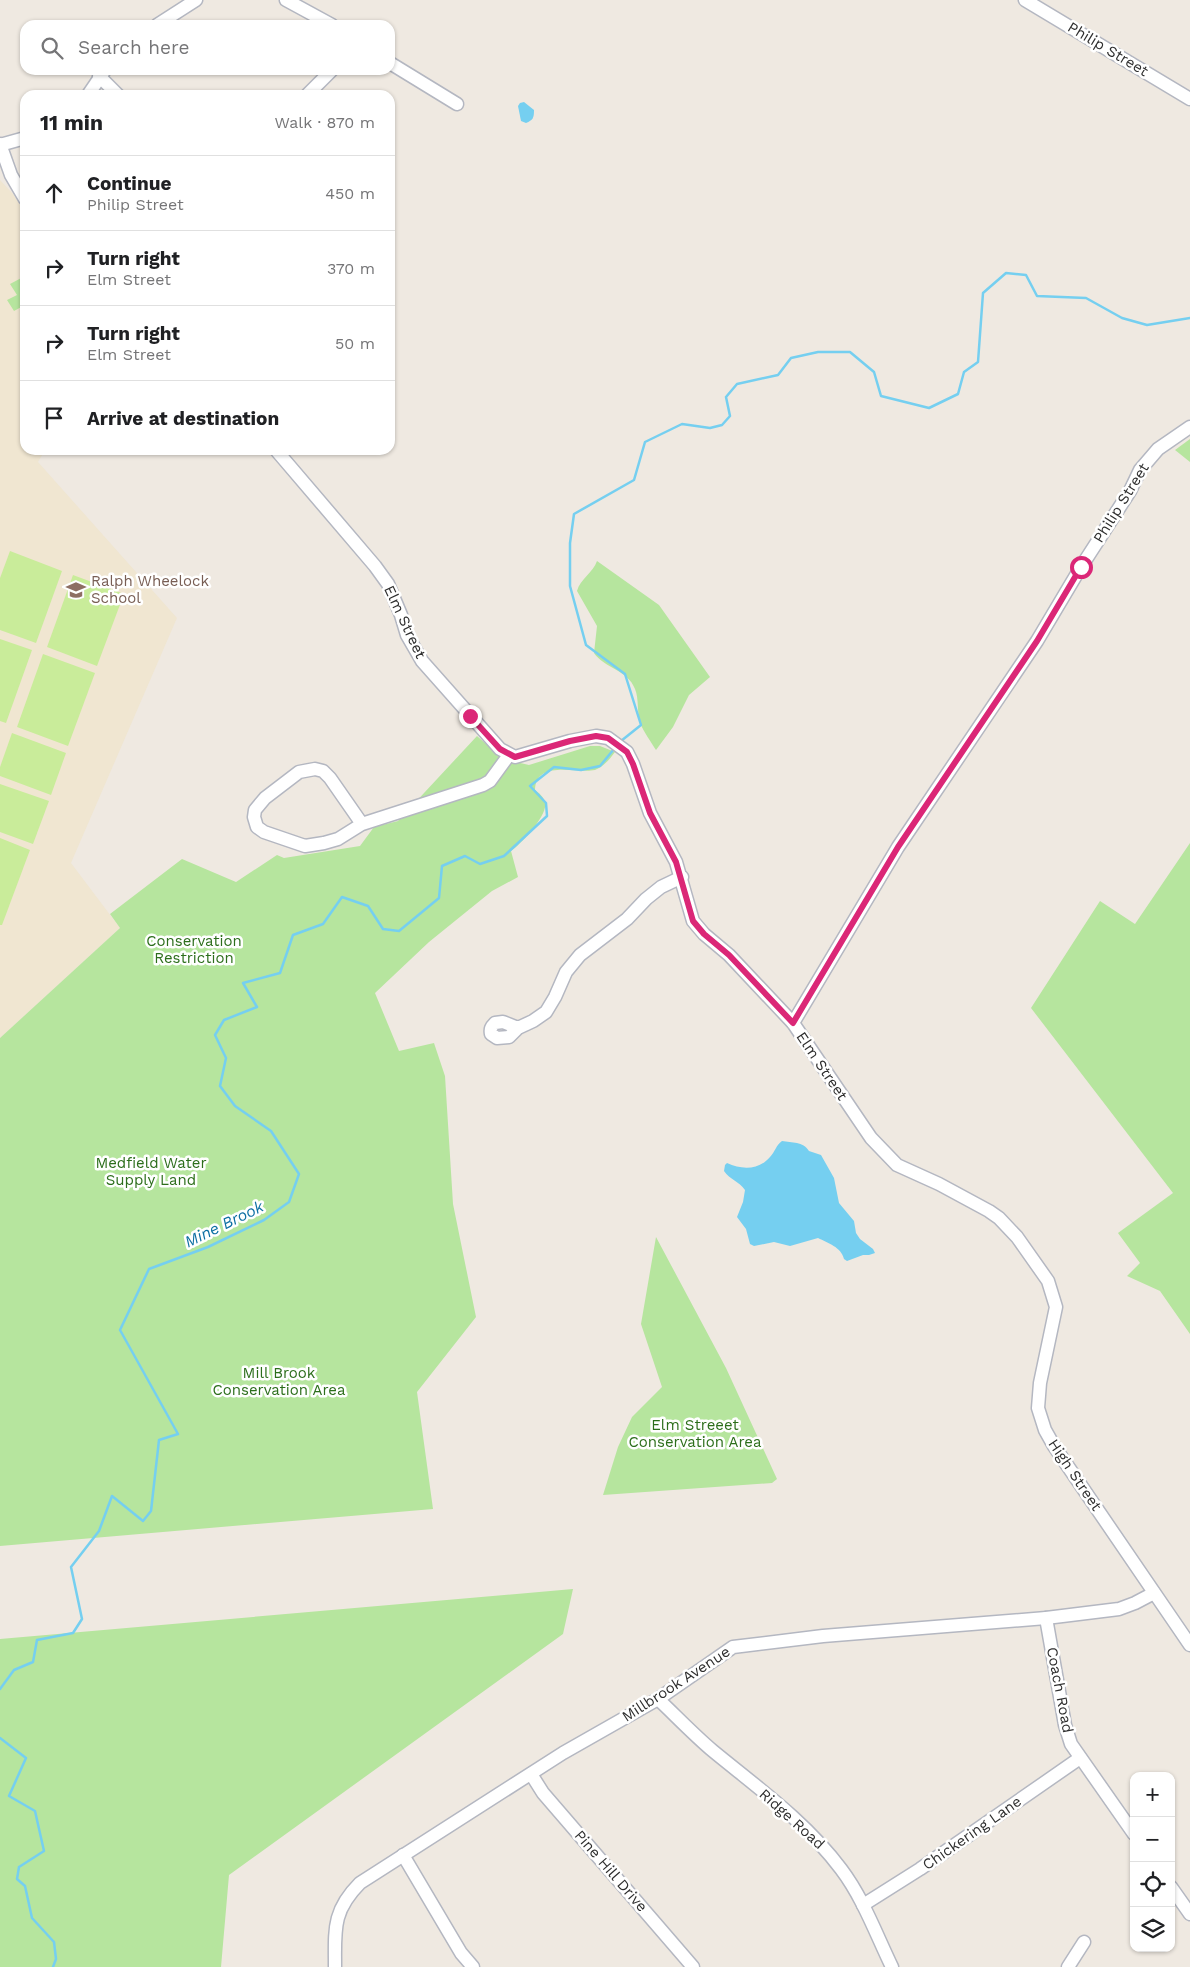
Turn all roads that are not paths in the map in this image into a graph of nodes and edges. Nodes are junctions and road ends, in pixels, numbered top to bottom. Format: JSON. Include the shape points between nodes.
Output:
{"nodes":[{"id":1,"x":196,"y":0,"type":"edge"},
{"id":2,"x":286,"y":0,"type":"edge"},
{"id":3,"x":1025,"y":0,"type":"edge"},
{"id":4,"x":165,"y":20,"type":"edge"},
{"id":5,"x":323,"y":20,"type":"edge"},
{"id":6,"x":395,"y":66,"type":"edge"},
{"id":7,"x":101,"y":75,"type":"edge"},
{"id":8,"x":103,"y":75,"type":"edge"},
{"id":9,"x":327,"y":75,"type":"edge"},
{"id":10,"x":91,"y":90,"type":"edge"},
{"id":11,"x":114,"y":90,"type":"edge"},
{"id":12,"x":312,"y":90,"type":"edge"},
{"id":13,"x":1190,"y":98,"type":"edge"},
{"id":14,"x":457,"y":104,"type":"dead end"},
{"id":15,"x":20,"y":139,"type":"edge"},
{"id":16,"x":0,"y":145,"type":"edge"},
{"id":17,"x":20,"y":190,"type":"edge"},
{"id":18,"x":1190,"y":426,"type":"edge"},
{"id":19,"x":280,"y":455,"type":"edge"},
{"id":20,"x":509,"y":755,"type":"junction"},
{"id":21,"x":362,"y":824,"type":"junction"},
{"id":22,"x":682,"y":877,"type":"junction"},
{"id":23,"x":793,"y":1023,"type":"junction"},
{"id":24,"x":518,"y":1028,"type":"dead end"},
{"id":25,"x":1049,"y":1283,"type":"joint"},
{"id":26,"x":1154,"y":1593,"type":"junction"},
{"id":27,"x":1046,"y":1618,"type":"junction"},
{"id":28,"x":1190,"y":1646,"type":"edge"},
{"id":29,"x":658,"y":1699,"type":"junction"},
{"id":30,"x":1080,"y":1758,"type":"junction"},
{"id":31,"x":531,"y":1774,"type":"junction"},
{"id":32,"x":1130,"y":1828,"type":"edge"},
{"id":33,"x":402,"y":1856,"type":"junction"},
{"id":34,"x":1175,"y":1893,"type":"edge"},
{"id":35,"x":863,"y":1906,"type":"junction"},
{"id":36,"x":1190,"y":1914,"type":"edge"},
{"id":37,"x":1084,"y":1942,"type":"dead end"},
{"id":38,"x":335,"y":1967,"type":"edge"},
{"id":39,"x":473,"y":1967,"type":"edge"},
{"id":40,"x":693,"y":1967,"type":"edge"},
{"id":41,"x":892,"y":1967,"type":"edge"},
{"id":42,"x":1068,"y":1967,"type":"edge"}],
"edges":[{"from":1,"to":4,"type":"street"},
{"from":2,"to":5,"type":"street"},
{"from":3,"to":13,"type":"street","name":"Philip Street"},
{"from":6,"to":14,"type":"street"},
{"from":7,"to":10,"type":"street"},
{"from":8,"to":11,"type":"street"},
{"from":9,"to":12,"type":"street"},
{"from":15,"to":16,"type":"street"},
{"from":16,"to":17,"type":"street"},
{"from":18,"to":23,"type":"street","name":"Philip Street","via":[[1158,449],[1140,470],[1037,641],[898,847]]},
{"from":19,"to":20,"type":"street","name":"Elm Street","via":[[388,584],[407,635],[422,661],[500,749]]},
{"from":20,"to":21,"type":"street","via":[[490,781],[483,785]]},
{"from":20,"to":22,"type":"street","name":"Elm Street","via":[[524,756],[588,736],[608,738],[618,744],[633,764],[650,813]]},
{"from":21,"to":21,"type":"street","via":[[330,778],[315,769],[299,772],[265,798],[255,810],[254,817],[257,827],[264,832],[305,846],[338,838]]},
{"from":22,"to":23,"type":"street","name":"Elm Street","via":[[693,921]]},
{"from":22,"to":24,"type":"street","via":[[661,887],[627,919],[580,955],[566,972],[546,1012]]},
{"from":23,"to":25,"type":"street","name":"Elm Street","via":[[871,1138],[884,1152],[897,1165],[994,1215],[1016,1237]]},
{"from":25,"to":26,"type":"street","name":"High Street","via":[[1056,1307],[1040,1383],[1038,1408],[1045,1430]]},
{"from":26,"to":27,"type":"street","name":"Millbrook Avenue","via":[[1119,1609]]},
{"from":26,"to":28,"type":"street","name":"High Street"},
{"from":27,"to":29,"type":"street","name":"Millbrook Avenue","via":[[823,1636],[733,1647]]},
{"from":27,"to":30,"type":"street","name":"Coach Road","via":[[1065,1725]]},
{"from":29,"to":31,"type":"street","name":"Millbrook Avenue"},
{"from":29,"to":35,"type":"street","name":"Ridge Road","via":[[824,1846]]},
{"from":30,"to":32,"type":"street","name":"Coach Road"},
{"from":30,"to":35,"type":"street","name":"Chickering Lane"},
{"from":31,"to":33,"type":"street","name":"Millbrook Avenue"},
{"from":31,"to":40,"type":"street","name":"Pine Hill Drive"},
{"from":33,"to":38,"type":"street","name":"Millbrook Avenue","via":[[360,1883],[342,1904],[335,1934]]},
{"from":33,"to":39,"type":"street","via":[[461,1953]]},
{"from":34,"to":36,"type":"street"},
{"from":35,"to":41,"type":"street","name":"Ridge Road"},
{"from":37,"to":42,"type":"street"}]}
